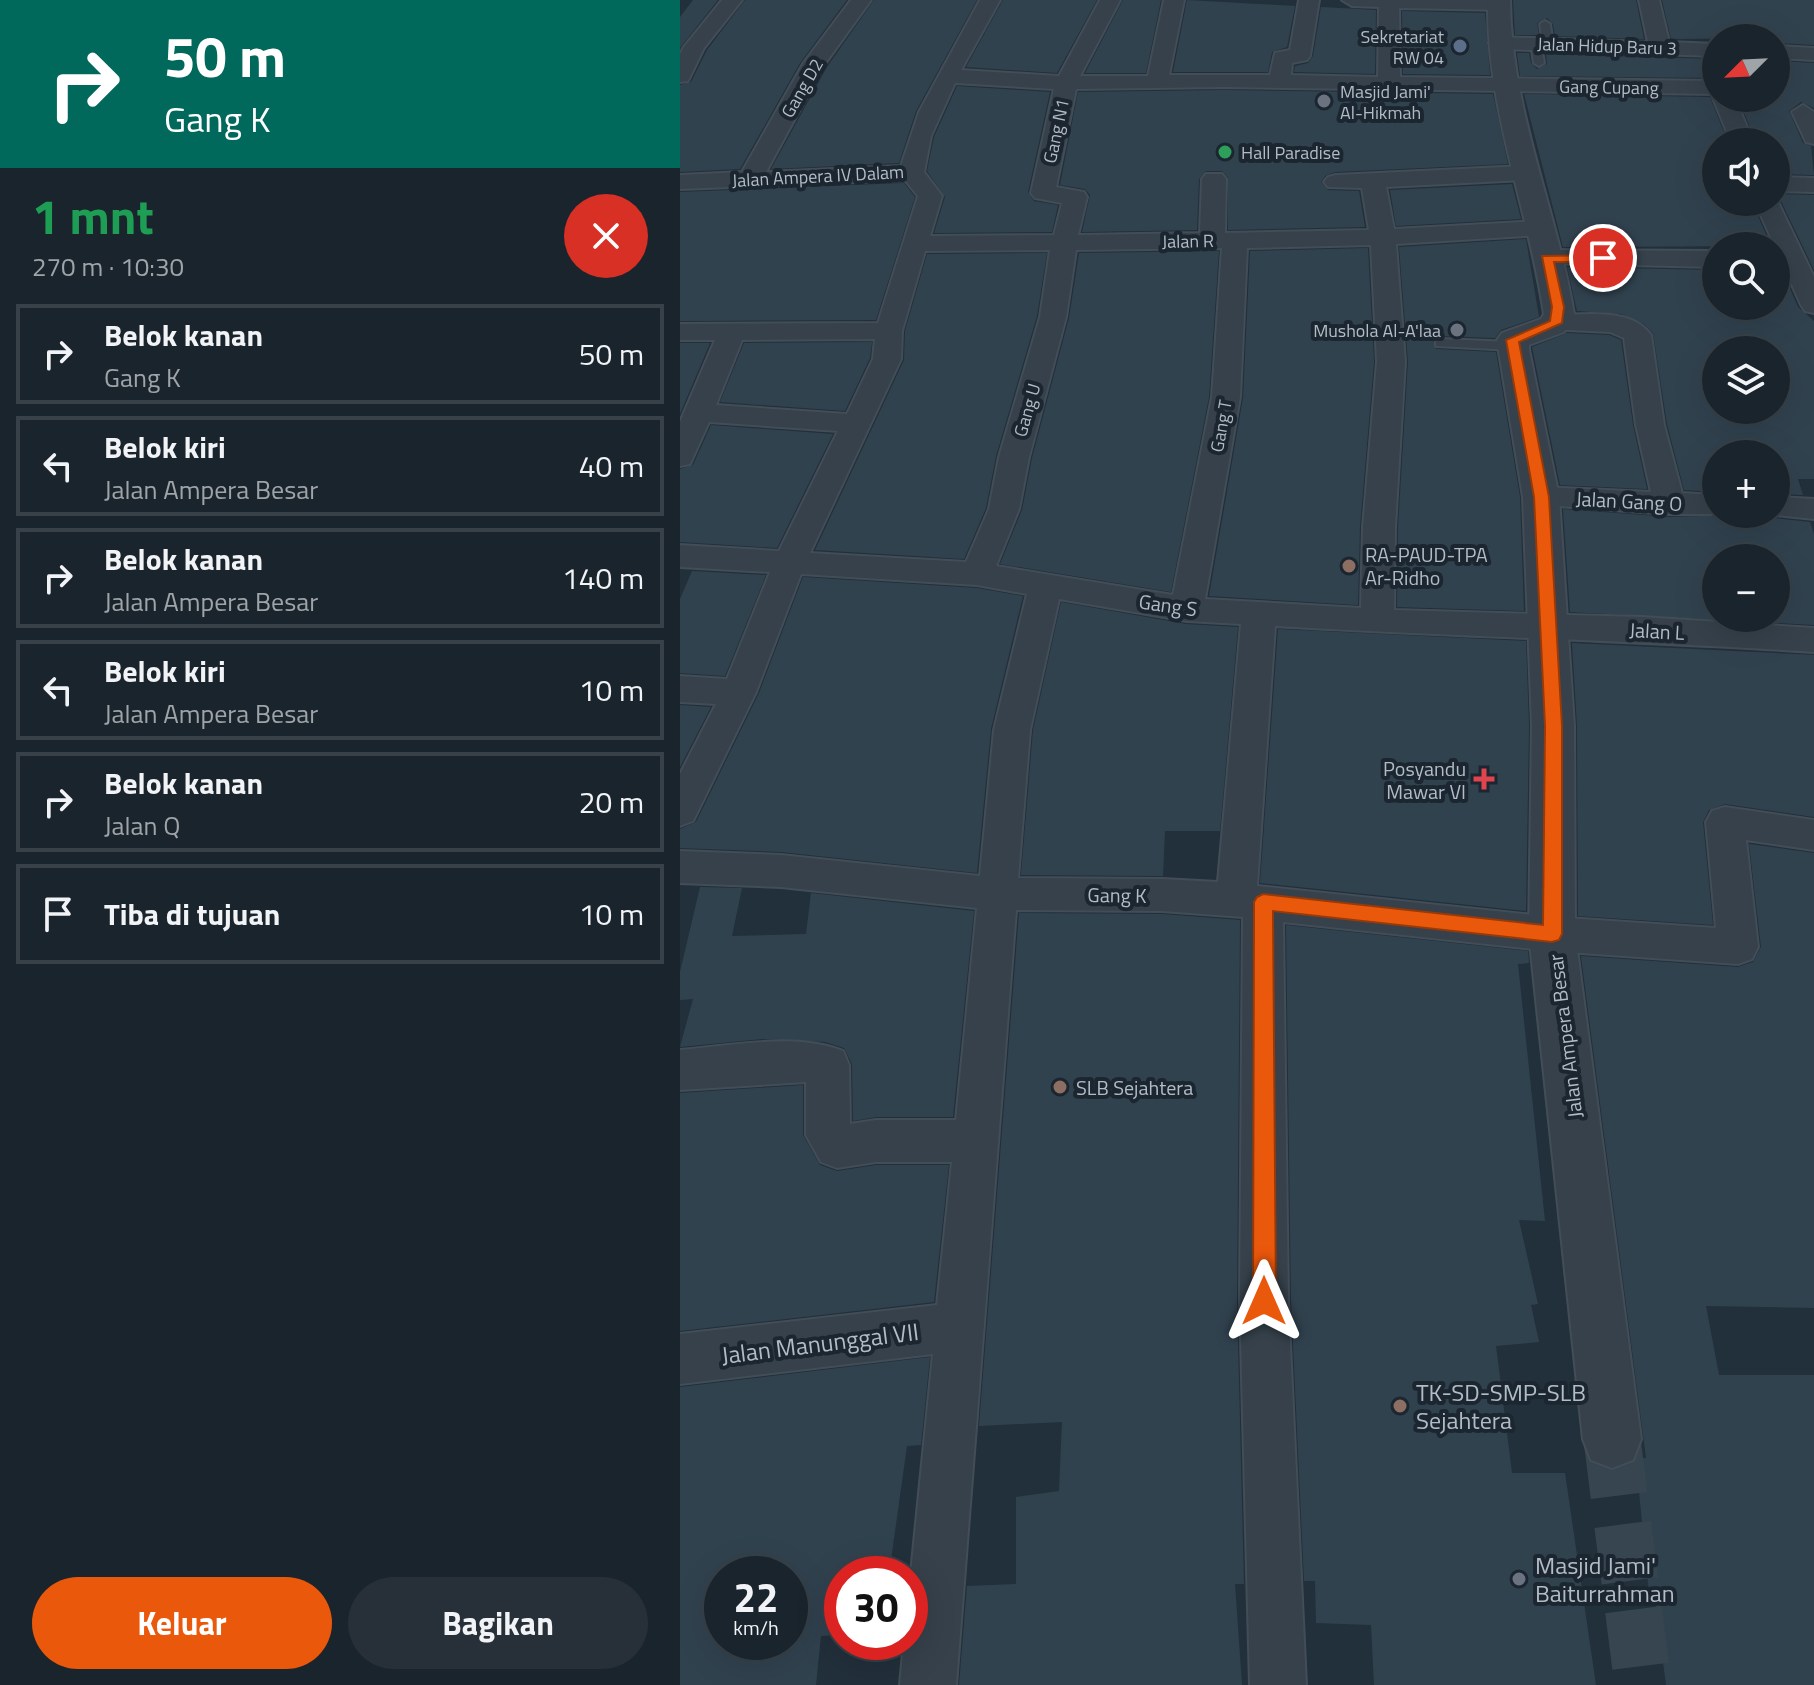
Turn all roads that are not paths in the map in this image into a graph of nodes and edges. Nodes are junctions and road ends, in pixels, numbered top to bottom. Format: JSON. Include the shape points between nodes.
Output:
{"nodes":[{"id":1,"x":732,"y":0,"type":"edge"},
{"id":2,"x":861,"y":0,"type":"edge"},
{"id":3,"x":990,"y":0,"type":"edge"},
{"id":4,"x":1110,"y":0,"type":"edge"},
{"id":5,"x":1174,"y":0,"type":"edge"},
{"id":6,"x":1309,"y":0,"type":"edge"},
{"id":7,"x":1352,"y":0,"type":"edge"},
{"id":8,"x":1649,"y":0,"type":"edge"},
{"id":9,"x":1389,"y":1,"type":"edge"},
{"id":10,"x":1523,"y":32,"type":"edge"},
{"id":11,"x":1660,"y":47,"type":"junction"},
{"id":12,"x":1702,"y":49,"type":"edge"},
{"id":13,"x":1790,"y":53,"type":"edge"},
{"id":14,"x":1814,"y":54,"type":"edge"},
{"id":15,"x":680,"y":76,"type":"edge"},
{"id":16,"x":947,"y":76,"type":"junction"},
{"id":17,"x":1157,"y":82,"type":"junction"},
{"id":18,"x":1280,"y":82,"type":"junction"},
{"id":19,"x":1066,"y":83,"type":"junction"},
{"id":20,"x":1448,"y":84,"type":"junction"},
{"id":21,"x":1503,"y":84,"type":"junction"},
{"id":22,"x":1389,"y":85,"type":"junction"},
{"id":23,"x":1702,"y":88,"type":"edge"},
{"id":24,"x":1803,"y":112,"type":"dead end"},
{"id":25,"x":1455,"y":113,"type":"dead end"},
{"id":26,"x":1814,"y":137,"type":"edge"},
{"id":27,"x":912,"y":173,"type":"junction"},
{"id":28,"x":1524,"y":173,"type":"junction"},
{"id":29,"x":1214,"y":179,"type":"dead end"},
{"id":30,"x":749,"y":181,"type":"junction"},
{"id":31,"x":1373,"y":181,"type":"junction"},
{"id":32,"x":680,"y":182,"type":"edge"},
{"id":33,"x":1336,"y":182,"type":"dead end"},
{"id":34,"x":1790,"y":184,"type":"edge"},
{"id":35,"x":1814,"y":185,"type":"edge"},
{"id":36,"x":1774,"y":216,"type":"edge"},
{"id":37,"x":1383,"y":237,"type":"junction"},
{"id":38,"x":1224,"y":241,"type":"junction"},
{"id":39,"x":1064,"y":243,"type":"junction"},
{"id":40,"x":1544,"y":243,"type":"junction"},
{"id":41,"x":915,"y":244,"type":"junction"},
{"id":42,"x":1702,"y":258,"type":"edge"},
{"id":43,"x":1794,"y":259,"type":"edge"},
{"id":44,"x":1814,"y":305,"type":"edge"},
{"id":45,"x":1556,"y":323,"type":"junction"},
{"id":46,"x":732,"y":331,"type":"junction"},
{"id":47,"x":889,"y":331,"type":"junction"},
{"id":48,"x":680,"y":332,"type":"edge"},
{"id":49,"x":1441,"y":343,"type":"dead end"},
{"id":50,"x":1513,"y":346,"type":"junction"},
{"id":51,"x":699,"y":413,"type":"junction"},
{"id":52,"x":854,"y":423,"type":"junction"},
{"id":53,"x":680,"y":457,"type":"edge"},
{"id":54,"x":1541,"y":497,"type":"junction"},
{"id":55,"x":1669,"y":504,"type":"junction"},
{"id":56,"x":1702,"y":505,"type":"edge"},
{"id":57,"x":1790,"y":508,"type":"edge"},
{"id":58,"x":1814,"y":509,"type":"edge"},
{"id":59,"x":680,"y":556,"type":"edge"},
{"id":60,"x":789,"y":564,"type":"junction"},
{"id":61,"x":977,"y":574,"type":"junction"},
{"id":62,"x":1045,"y":588,"type":"junction"},
{"id":63,"x":1187,"y":609,"type":"junction"},
{"id":64,"x":1259,"y":613,"type":"junction"},
{"id":65,"x":1377,"y":619,"type":"junction"},
{"id":66,"x":1549,"y":626,"type":"junction"},
{"id":67,"x":1814,"y":640,"type":"edge"},
{"id":68,"x":680,"y":689,"type":"edge"},
{"id":69,"x":739,"y":692,"type":"junction"},
{"id":70,"x":680,"y":811,"type":"edge"},
{"id":71,"x":1814,"y":835,"type":"edge"},
{"id":72,"x":680,"y":867,"type":"edge"},
{"id":73,"x":996,"y":894,"type":"junction"},
{"id":74,"x":1250,"y":901,"type":"junction"},
{"id":75,"x":1552,"y":934,"type":"junction"},
{"id":76,"x":680,"y":1070,"type":"edge"},
{"id":77,"x":975,"y":1141,"type":"junction"},
{"id":78,"x":961,"y":1326,"type":"junction"},
{"id":79,"x":680,"y":1359,"type":"edge"},
{"id":80,"x":1612,"y":1439,"type":"tunnel mouth"},
{"id":81,"x":928,"y":1685,"type":"edge"},
{"id":82,"x":1278,"y":1685,"type":"edge"}],
"edges":[{"from":1,"to":15,"type":"street","via":[[694,47]]},
{"from":2,"to":30,"type":"street","name":"Gang D2","via":[[814,64]]},
{"from":3,"to":16,"type":"street","name":"Jalan Ampera IV Dalam"},
{"from":4,"to":19,"type":"street","name":"Gang N1"},
{"from":5,"to":17,"type":"street"},
{"from":6,"to":18,"type":"street","via":[[1300,56],[1282,57]]},
{"from":7,"to":9,"type":"street","name":"Jalan Hidup Baru 3"},
{"from":8,"to":11,"type":"street"},
{"from":9,"to":10,"type":"street","name":"Jalan Hidup Baru 3"},
{"from":9,"to":22,"type":"street"},
{"from":10,"to":11,"type":"street","name":"Jalan Hidup Baru 3"},
{"from":10,"to":21,"type":"street"},
{"from":11,"to":12,"type":"street","name":"Jalan Hidup Baru 3"},
{"from":13,"to":14,"type":"street"},
{"from":16,"to":19,"type":"street","name":"Gang Cupang"},
{"from":16,"to":27,"type":"street","name":"Jalan Ampera IV Dalam"},
{"from":17,"to":18,"type":"street","name":"Gang Cupang"},
{"from":17,"to":19,"type":"street","name":"Gang Cupang"},
{"from":18,"to":22,"type":"street","name":"Gang Cupang"},
{"from":19,"to":39,"type":"street","name":"Gang N1","via":[[1043,193],[1075,197]]},
{"from":20,"to":21,"type":"street","name":"Gang Cupang"},
{"from":20,"to":22,"type":"street","name":"Gang Cupang"},
{"from":20,"to":25,"type":"street"},
{"from":21,"to":23,"type":"street","name":"Gang Cupang"},
{"from":21,"to":28,"type":"street"},
{"from":24,"to":26,"type":"street"},
{"from":27,"to":30,"type":"street","name":"Jalan Ampera IV Dalam"},
{"from":27,"to":41,"type":"street","via":[[930,196]]},
{"from":28,"to":31,"type":"street"},
{"from":28,"to":40,"type":"street"},
{"from":29,"to":38,"type":"street","name":"Gang T"},
{"from":30,"to":32,"type":"street","name":"Jalan Ampera IV Dalam"},
{"from":31,"to":33,"type":"street"},
{"from":31,"to":37,"type":"street"},
{"from":34,"to":35,"type":"street"},
{"from":36,"to":43,"type":"street"},
{"from":37,"to":38,"type":"street","name":"Jalan R"},
{"from":37,"to":40,"type":"street","name":"Jalan R"},
{"from":37,"to":65,"type":"street","via":[[1391,362]]},
{"from":38,"to":39,"type":"street","name":"Jalan R"},
{"from":38,"to":63,"type":"street","name":"Gang T","via":[[1226,397]]},
{"from":39,"to":41,"type":"street","name":"Jalan R"},
{"from":39,"to":61,"type":"street","name":"Gang U","via":[[1053,317],[1004,509]]},
{"from":40,"to":42,"type":"street","name":"Jalan R"},
{"from":40,"to":45,"type":"street","via":[[1558,307]]},
{"from":41,"to":47,"type":"street"},
{"from":43,"to":44,"type":"street"},
{"from":45,"to":50,"type":"street","via":[[1525,333],[1513,340]]},
{"from":45,"to":55,"type":"street","via":[[1612,324],[1637,335]]},
{"from":46,"to":47,"type":"street"},
{"from":46,"to":48,"type":"street"},
{"from":46,"to":51,"type":"street"},
{"from":47,"to":52,"type":"street","via":[[887,359]]},
{"from":49,"to":50,"type":"lane"},
{"from":50,"to":54,"type":"street","name":"Jalan Ampera Besar"},
{"from":51,"to":52,"type":"street"},
{"from":51,"to":53,"type":"street"},
{"from":52,"to":60,"type":"street"},
{"from":54,"to":55,"type":"street","name":"Jalan Gang O"},
{"from":54,"to":66,"type":"street","name":"Jalan Ampera Besar"},
{"from":55,"to":56,"type":"street","name":"Jalan Gang O"},
{"from":57,"to":58,"type":"street"},
{"from":59,"to":60,"type":"street","name":"Gang S"},
{"from":60,"to":61,"type":"street","name":"Gang S"},
{"from":60,"to":69,"type":"street"},
{"from":61,"to":62,"type":"street","name":"Gang S"},
{"from":62,"to":63,"type":"street","name":"Gang S"},
{"from":62,"to":73,"type":"street","via":[[1012,730]]},
{"from":63,"to":64,"type":"street","name":"Gang S"},
{"from":64,"to":65,"type":"street","name":"Gang S"},
{"from":64,"to":74,"type":"street"},
{"from":65,"to":66,"type":"street","name":"Gang S"},
{"from":66,"to":67,"type":"street","name":"Jalan L"},
{"from":66,"to":75,"type":"street","name":"Jalan Ampera Besar"},
{"from":68,"to":69,"type":"street"},
{"from":69,"to":70,"type":"street"},
{"from":71,"to":75,"type":"street","name":"Gang K","via":[[1725,822],[1738,947]]},
{"from":72,"to":73,"type":"street","name":"Gang K","via":[[781,871]]},
{"from":73,"to":74,"type":"street","name":"Gang K"},
{"from":73,"to":77,"type":"street"},
{"from":74,"to":75,"type":"street","name":"Gang K"},
{"from":74,"to":82,"type":"street"},
{"from":75,"to":80,"type":"street","name":"Jalan Ampera Besar"},
{"from":76,"to":77,"type":"street","via":[[823,1063],[828,1065],[828,1135],[837,1147],[876,1141]]},
{"from":77,"to":78,"type":"street"},
{"from":78,"to":79,"type":"street","name":"Jalan Manunggal VII"},
{"from":78,"to":81,"type":"street"}]}
